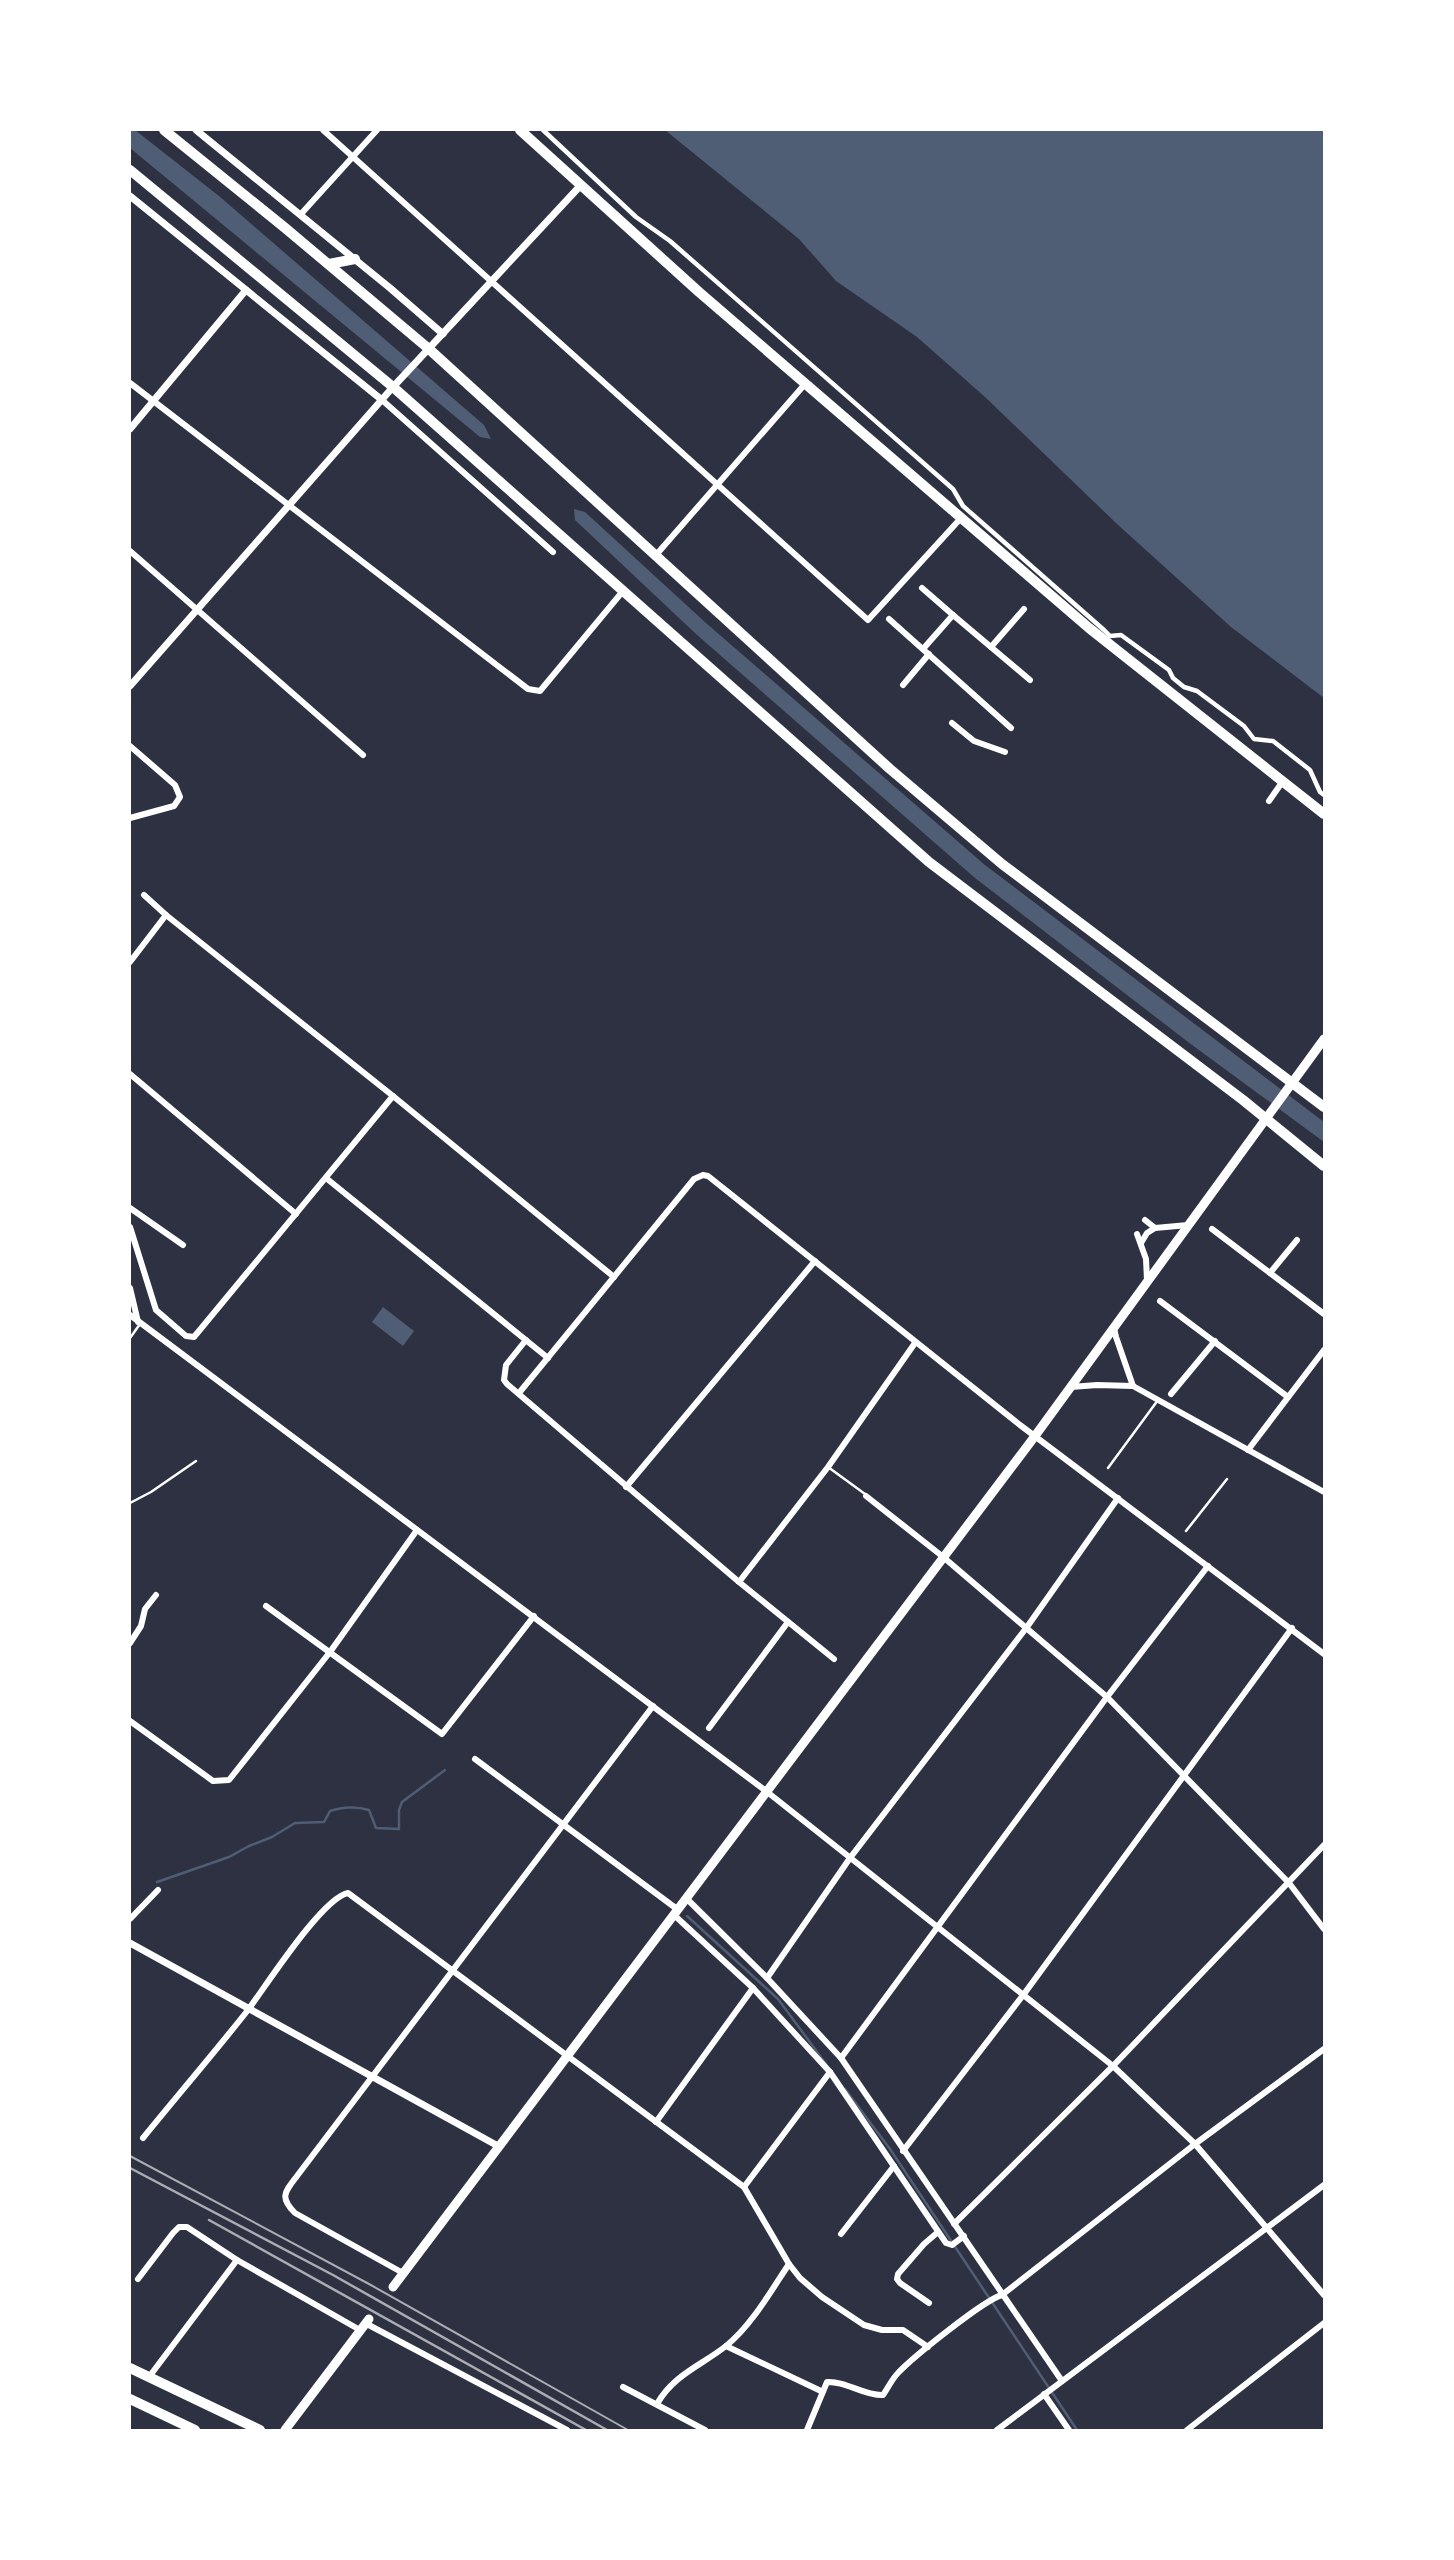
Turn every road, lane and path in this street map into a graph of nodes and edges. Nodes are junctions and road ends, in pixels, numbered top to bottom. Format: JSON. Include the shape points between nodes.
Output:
{"nodes":[{"id":1,"x":164,"y":130,"type":"edge"},
{"id":2,"x":196,"y":130,"type":"edge"},
{"id":3,"x":323,"y":130,"type":"edge"},
{"id":4,"x":377,"y":130,"type":"edge"},
{"id":5,"x":520,"y":130,"type":"edge"},
{"id":6,"x":543,"y":130,"type":"edge"},
{"id":7,"x":353,"y":156,"type":"junction"},
{"id":8,"x":130,"y":170,"type":"edge"},
{"id":9,"x":581,"y":185,"type":"junction"},
{"id":10,"x":130,"y":196,"type":"edge"},
{"id":11,"x":301,"y":214,"type":"junction"},
{"id":12,"x":355,"y":259,"type":"junction"},
{"id":13,"x":329,"y":264,"type":"junction"},
{"id":14,"x":492,"y":280,"type":"junction"},
{"id":15,"x":246,"y":289,"type":"junction"},
{"id":16,"x":443,"y":334,"type":"junction"},
{"id":17,"x":426,"y":352,"type":"junction"},
{"id":18,"x":130,"y":383,"type":"edge"},
{"id":19,"x":805,"y":384,"type":"junction"},
{"id":20,"x":393,"y":387,"type":"junction"},
{"id":21,"x":382,"y":400,"type":"junction"},
{"id":22,"x":153,"y":401,"type":"junction"},
{"id":23,"x":130,"y":429,"type":"edge"},
{"id":24,"x":717,"y":486,"type":"junction"},
{"id":25,"x":291,"y":505,"type":"junction"},
{"id":26,"x":961,"y":518,"type":"junction"},
{"id":27,"x":130,"y":551,"type":"edge"},
{"id":28,"x":553,"y":552,"type":"dead end"},
{"id":29,"x":656,"y":555,"type":"junction"},
{"id":30,"x":922,"y":588,"type":"dead end"},
{"id":31,"x":623,"y":591,"type":"junction"},
{"id":32,"x":198,"y":608,"type":"junction"},
{"id":33,"x":1024,"y":609,"type":"dead end"},
{"id":34,"x":953,"y":615,"type":"junction"},
{"id":35,"x":889,"y":619,"type":"dead end"},
{"id":36,"x":991,"y":647,"type":"junction"},
{"id":37,"x":923,"y":649,"type":"junction"},
{"id":38,"x":929,"y":654,"type":"junction"},
{"id":39,"x":1030,"y":680,"type":"dead end"},
{"id":40,"x":903,"y":685,"type":"dead end"},
{"id":41,"x":130,"y":686,"type":"edge"},
{"id":42,"x":952,"y":723,"type":"dead end"},
{"id":43,"x":1012,"y":728,"type":"dead end"},
{"id":44,"x":130,"y":746,"type":"edge"},
{"id":45,"x":1004,"y":752,"type":"dead end"},
{"id":46,"x":363,"y":755,"type":"dead end"},
{"id":47,"x":1283,"y":781,"type":"junction"},
{"id":48,"x":1325,"y":795,"type":"edge"},
{"id":49,"x":1269,"y":802,"type":"dead end"},
{"id":50,"x":1325,"y":814,"type":"edge"},
{"id":51,"x":130,"y":818,"type":"edge"},
{"id":52,"x":144,"y":895,"type":"dead end"},
{"id":53,"x":166,"y":915,"type":"junction"},
{"id":54,"x":130,"y":962,"type":"edge"},
{"id":55,"x":1325,"y":1039,"type":"edge"},
{"id":56,"x":130,"y":1074,"type":"edge"},
{"id":57,"x":1290,"y":1087,"type":"junction"},
{"id":58,"x":393,"y":1096,"type":"junction"},
{"id":59,"x":1325,"y":1107,"type":"edge"},
{"id":60,"x":1267,"y":1119,"type":"junction"},
{"id":61,"x":1325,"y":1166,"type":"edge"},
{"id":62,"x":326,"y":1178,"type":"junction"},
{"id":63,"x":130,"y":1208,"type":"edge"},
{"id":64,"x":296,"y":1214,"type":"junction"},
{"id":65,"x":1145,"y":1220,"type":"dead end"},
{"id":66,"x":1188,"y":1225,"type":"junction"},
{"id":67,"x":130,"y":1227,"type":"edge"},
{"id":68,"x":1156,"y":1228,"type":"junction"},
{"id":69,"x":1212,"y":1229,"type":"dead end"},
{"id":70,"x":1137,"y":1234,"type":"dead end"},
{"id":71,"x":1297,"y":1240,"type":"dead end"},
{"id":72,"x":1141,"y":1243,"type":"junction"},
{"id":73,"x":183,"y":1245,"type":"dead end"},
{"id":74,"x":815,"y":1261,"type":"junction"},
{"id":75,"x":1270,"y":1273,"type":"junction"},
{"id":76,"x":614,"y":1277,"type":"junction"},
{"id":77,"x":1147,"y":1279,"type":"junction"},
{"id":78,"x":130,"y":1288,"type":"edge"},
{"id":79,"x":1160,"y":1301,"type":"dead end"},
{"id":80,"x":1325,"y":1314,"type":"edge"},
{"id":81,"x":130,"y":1315,"type":"edge"},
{"id":82,"x":139,"y":1323,"type":"junction"},
{"id":83,"x":1114,"y":1325,"type":"junction"},
{"id":84,"x":130,"y":1338,"type":"edge"},
{"id":85,"x":526,"y":1340,"type":"junction"},
{"id":86,"x":1214,"y":1340,"type":"junction"},
{"id":87,"x":915,"y":1343,"type":"junction"},
{"id":88,"x":1325,"y":1350,"type":"edge"},
{"id":89,"x":548,"y":1358,"type":"junction"},
{"id":90,"x":1133,"y":1385,"type":"junction"},
{"id":91,"x":1070,"y":1387,"type":"junction"},
{"id":92,"x":519,"y":1393,"type":"junction"},
{"id":93,"x":1171,"y":1394,"type":"dead end"},
{"id":94,"x":1289,"y":1396,"type":"junction"},
{"id":95,"x":1158,"y":1400,"type":"junction"},
{"id":96,"x":1035,"y":1436,"type":"junction"},
{"id":97,"x":1248,"y":1450,"type":"junction"},
{"id":98,"x":195,"y":1461,"type":"dead end"},
{"id":99,"x":828,"y":1467,"type":"junction"},
{"id":100,"x":1108,"y":1468,"type":"dead end"},
{"id":101,"x":1227,"y":1479,"type":"dead end"},
{"id":102,"x":626,"y":1487,"type":"junction"},
{"id":103,"x":1325,"y":1492,"type":"edge"},
{"id":104,"x":866,"y":1496,"type":"joint"},
{"id":105,"x":1118,"y":1498,"type":"junction"},
{"id":106,"x":130,"y":1503,"type":"edge"},
{"id":107,"x":418,"y":1530,"type":"junction"},
{"id":108,"x":1186,"y":1531,"type":"dead end"},
{"id":109,"x":942,"y":1556,"type":"junction"},
{"id":110,"x":1208,"y":1566,"type":"junction"},
{"id":111,"x":739,"y":1583,"type":"junction"},
{"id":112,"x":156,"y":1595,"type":"dead end"},
{"id":113,"x":266,"y":1606,"type":"dead end"},
{"id":114,"x":534,"y":1616,"type":"junction"},
{"id":115,"x":788,"y":1622,"type":"junction"},
{"id":116,"x":1027,"y":1627,"type":"junction"},
{"id":117,"x":1292,"y":1628,"type":"junction"},
{"id":118,"x":130,"y":1643,"type":"edge"},
{"id":119,"x":330,"y":1652,"type":"junction"},
{"id":120,"x":1325,"y":1654,"type":"edge"},
{"id":121,"x":834,"y":1659,"type":"dead end"},
{"id":122,"x":1107,"y":1697,"type":"junction"},
{"id":123,"x":653,"y":1706,"type":"junction"},
{"id":124,"x":130,"y":1721,"type":"edge"},
{"id":125,"x":709,"y":1728,"type":"dead end"},
{"id":126,"x":474,"y":1759,"type":"dead end"},
{"id":127,"x":1185,"y":1773,"type":"junction"},
{"id":128,"x":766,"y":1791,"type":"junction"},
{"id":129,"x":565,"y":1824,"type":"junction"},
{"id":130,"x":1325,"y":1845,"type":"edge"},
{"id":131,"x":850,"y":1858,"type":"junction"},
{"id":132,"x":1289,"y":1883,"type":"junction"},
{"id":133,"x":158,"y":1890,"type":"dead end"},
{"id":134,"x":686,"y":1898,"type":"junction"},
{"id":135,"x":675,"y":1911,"type":"junction"},
{"id":136,"x":130,"y":1919,"type":"edge"},
{"id":137,"x":937,"y":1925,"type":"junction"},
{"id":138,"x":1325,"y":1929,"type":"edge"},
{"id":139,"x":130,"y":1943,"type":"edge"},
{"id":140,"x":453,"y":1970,"type":"junction"},
{"id":141,"x":767,"y":1978,"type":"junction"},
{"id":142,"x":753,"y":1988,"type":"junction"},
{"id":143,"x":1024,"y":1993,"type":"junction"},
{"id":144,"x":248,"y":2010,"type":"junction"},
{"id":145,"x":1325,"y":2049,"type":"edge"},
{"id":146,"x":566,"y":2056,"type":"junction"},
{"id":147,"x":841,"y":2058,"type":"junction"},
{"id":148,"x":1113,"y":2066,"type":"junction"},
{"id":149,"x":830,"y":2072,"type":"junction"},
{"id":150,"x":370,"y":2078,"type":"junction"},
{"id":151,"x":656,"y":2122,"type":"junction"},
{"id":152,"x":143,"y":2138,"type":"dead end"},
{"id":153,"x":1195,"y":2144,"type":"junction"},
{"id":154,"x":498,"y":2147,"type":"junction"},
{"id":155,"x":903,"y":2151,"type":"junction"},
{"id":156,"x":894,"y":2166,"type":"junction"},
{"id":157,"x":1325,"y":2185,"type":"edge"},
{"id":158,"x":744,"y":2187,"type":"junction"},
{"id":159,"x":954,"y":2224,"type":"junction"},
{"id":160,"x":1267,"y":2227,"type":"junction"},
{"id":161,"x":938,"y":2232,"type":"junction"},
{"id":162,"x":841,"y":2234,"type":"dead end"},
{"id":163,"x":958,"y":2240,"type":"junction"},
{"id":164,"x":237,"y":2260,"type":"junction"},
{"id":165,"x":789,"y":2264,"type":"junction"},
{"id":166,"x":403,"y":2273,"type":"junction"},
{"id":167,"x":138,"y":2279,"type":"dead end"},
{"id":168,"x":393,"y":2287,"type":"dead end"},
{"id":169,"x":1002,"y":2295,"type":"junction"},
{"id":170,"x":1325,"y":2295,"type":"edge"},
{"id":171,"x":929,"y":2303,"type":"dead end"},
{"id":172,"x":1325,"y":2323,"type":"edge"},
{"id":173,"x":365,"y":2324,"type":"junction"},
{"id":174,"x":726,"y":2346,"type":"junction"},
{"id":175,"x":928,"y":2347,"type":"junction"},
{"id":176,"x":130,"y":2368,"type":"edge"},
{"id":177,"x":149,"y":2377,"type":"junction"},
{"id":178,"x":1062,"y":2381,"type":"junction"},
{"id":179,"x":623,"y":2387,"type":"dead end"},
{"id":180,"x":821,"y":2391,"type":"junction"},
{"id":181,"x":1046,"y":2393,"type":"junction"},
{"id":182,"x":130,"y":2400,"type":"edge"},
{"id":183,"x":657,"y":2404,"type":"junction"},
{"id":184,"x":195,"y":2431,"type":"edge"},
{"id":185,"x":260,"y":2431,"type":"edge"},
{"id":186,"x":285,"y":2431,"type":"edge"},
{"id":187,"x":567,"y":2431,"type":"edge"},
{"id":188,"x":705,"y":2431,"type":"edge"},
{"id":189,"x":807,"y":2431,"type":"edge"},
{"id":190,"x":997,"y":2431,"type":"edge"},
{"id":191,"x":1069,"y":2431,"type":"edge"},
{"id":192,"x":1187,"y":2431,"type":"edge"}],
"edges":[{"from":1,"to":13,"type":"main road"},
{"from":2,"to":11,"type":"street"},
{"from":3,"to":7,"type":"street"},
{"from":4,"to":7,"type":"street"},
{"from":5,"to":9,"type":"main road"},
{"from":6,"to":48,"type":"street","via":[[636,217],[670,241],[953,489],[963,506],[1110,636],[1121,635],[1254,738],[1273,741],[1310,770]]},
{"from":7,"to":11,"type":"street"},
{"from":7,"to":14,"type":"street"},
{"from":8,"to":20,"type":"main road"},
{"from":9,"to":14,"type":"street"},
{"from":9,"to":19,"type":"main road"},
{"from":10,"to":15,"type":"street"},
{"from":11,"to":12,"type":"street"},
{"from":12,"to":13,"type":"main road"},
{"from":12,"to":16,"type":"street"},
{"from":13,"to":17,"type":"main road"},
{"from":14,"to":16,"type":"street"},
{"from":14,"to":24,"type":"street"},
{"from":15,"to":21,"type":"street"},
{"from":15,"to":22,"type":"street"},
{"from":16,"to":17,"type":"street"},
{"from":17,"to":20,"type":"street"},
{"from":17,"to":29,"type":"main road"},
{"from":18,"to":22,"type":"street"},
{"from":19,"to":24,"type":"street"},
{"from":19,"to":26,"type":"main road"},
{"from":20,"to":21,"type":"street"},
{"from":20,"to":31,"type":"main road"},
{"from":21,"to":25,"type":"street"},
{"from":21,"to":28,"type":"street"},
{"from":22,"to":23,"type":"street"},
{"from":22,"to":25,"type":"street"},
{"from":24,"to":26,"type":"street","via":[[868,620]]},
{"from":24,"to":29,"type":"street"},
{"from":25,"to":31,"type":"street","via":[[528,689],[540,691]]},
{"from":25,"to":32,"type":"street"},
{"from":26,"to":47,"type":"main road","via":[[1089,628]]},
{"from":27,"to":32,"type":"street"},
{"from":29,"to":57,"type":"main road","via":[[890,769],[1002,864]]},
{"from":30,"to":34,"type":"street"},
{"from":31,"to":60,"type":"main road","via":[[929,862]]},
{"from":32,"to":41,"type":"street"},
{"from":32,"to":46,"type":"street"},
{"from":33,"to":36,"type":"street"},
{"from":34,"to":36,"type":"street"},
{"from":34,"to":37,"type":"street"},
{"from":35,"to":37,"type":"street"},
{"from":36,"to":39,"type":"street"},
{"from":37,"to":38,"type":"street"},
{"from":38,"to":40,"type":"street"},
{"from":38,"to":43,"type":"street"},
{"from":42,"to":45,"type":"street","via":[[974,741]]},
{"from":44,"to":51,"type":"street","via":[[175,785],[180,797],[174,806]]},
{"from":47,"to":49,"type":"street"},
{"from":47,"to":50,"type":"main road"},
{"from":52,"to":53,"type":"street"},
{"from":53,"to":54,"type":"street"},
{"from":53,"to":58,"type":"street"},
{"from":55,"to":57,"type":"main road"},
{"from":56,"to":64,"type":"street"},
{"from":57,"to":59,"type":"main road"},
{"from":57,"to":60,"type":"main road"},
{"from":58,"to":62,"type":"street"},
{"from":58,"to":76,"type":"street"},
{"from":60,"to":61,"type":"main road"},
{"from":60,"to":66,"type":"main road"},
{"from":62,"to":64,"type":"street"},
{"from":62,"to":85,"type":"street"},
{"from":63,"to":73,"type":"street"},
{"from":64,"to":67,"type":"street","via":[[194,1337],[186,1336],[152,1303]]},
{"from":65,"to":68,"type":"street"},
{"from":66,"to":68,"type":"street"},
{"from":66,"to":77,"type":"main road"},
{"from":68,"to":72,"type":"street"},
{"from":69,"to":75,"type":"street"},
{"from":70,"to":72,"type":"street"},
{"from":71,"to":75,"type":"street"},
{"from":72,"to":77,"type":"street"},
{"from":74,"to":76,"type":"street","via":[[703,1175],[694,1179]]},
{"from":74,"to":87,"type":"street"},
{"from":74,"to":102,"type":"street"},
{"from":75,"to":80,"type":"street"},
{"from":76,"to":89,"type":"street"},
{"from":77,"to":83,"type":"main road"},
{"from":78,"to":82,"type":"street"},
{"from":79,"to":86,"type":"street"},
{"from":81,"to":82,"type":"street"},
{"from":82,"to":84,"type":"lane"},
{"from":82,"to":107,"type":"street"},
{"from":83,"to":90,"type":"street"},
{"from":83,"to":91,"type":"main road"},
{"from":85,"to":89,"type":"street"},
{"from":85,"to":92,"type":"street","via":[[503,1371],[504,1380]]},
{"from":86,"to":93,"type":"street"},
{"from":86,"to":94,"type":"street"},
{"from":87,"to":96,"type":"street"},
{"from":87,"to":99,"type":"street"},
{"from":88,"to":94,"type":"street"},
{"from":89,"to":92,"type":"street"},
{"from":90,"to":91,"type":"street"},
{"from":90,"to":95,"type":"street"},
{"from":91,"to":96,"type":"main road"},
{"from":92,"to":102,"type":"street"},
{"from":94,"to":97,"type":"street"},
{"from":95,"to":97,"type":"street"},
{"from":95,"to":100,"type":"lane"},
{"from":96,"to":105,"type":"street"},
{"from":96,"to":109,"type":"main road"},
{"from":97,"to":103,"type":"street"},
{"from":98,"to":106,"type":"lane"},
{"from":99,"to":104,"type":"lane"},
{"from":99,"to":111,"type":"street"},
{"from":101,"to":108,"type":"lane"},
{"from":102,"to":111,"type":"street"},
{"from":104,"to":109,"type":"street"},
{"from":105,"to":110,"type":"street"},
{"from":105,"to":116,"type":"street"},
{"from":107,"to":114,"type":"street"},
{"from":107,"to":119,"type":"street"},
{"from":109,"to":116,"type":"street"},
{"from":109,"to":128,"type":"main road"},
{"from":110,"to":117,"type":"street"},
{"from":110,"to":122,"type":"street"},
{"from":111,"to":115,"type":"street"},
{"from":112,"to":118,"type":"street"},
{"from":113,"to":119,"type":"street"},
{"from":114,"to":119,"type":"street","via":[[442,1734]]},
{"from":114,"to":123,"type":"street"},
{"from":115,"to":121,"type":"street"},
{"from":115,"to":125,"type":"street"},
{"from":116,"to":122,"type":"street"},
{"from":116,"to":131,"type":"street"},
{"from":117,"to":120,"type":"street"},
{"from":117,"to":127,"type":"street"},
{"from":119,"to":124,"type":"street","via":[[229,1780],[212,1781]]},
{"from":122,"to":127,"type":"street"},
{"from":122,"to":137,"type":"street"},
{"from":123,"to":128,"type":"street"},
{"from":123,"to":129,"type":"street"},
{"from":126,"to":129,"type":"street"},
{"from":127,"to":132,"type":"street"},
{"from":127,"to":143,"type":"street"},
{"from":128,"to":131,"type":"street"},
{"from":128,"to":134,"type":"main road"},
{"from":129,"to":135,"type":"street"},
{"from":129,"to":140,"type":"street"},
{"from":130,"to":132,"type":"street"},
{"from":131,"to":137,"type":"street"},
{"from":131,"to":141,"type":"street"},
{"from":132,"to":138,"type":"street"},
{"from":132,"to":148,"type":"street"},
{"from":133,"to":136,"type":"street"},
{"from":134,"to":135,"type":"main road"},
{"from":134,"to":141,"type":"street"},
{"from":135,"to":142,"type":"street"},
{"from":135,"to":146,"type":"main road"},
{"from":137,"to":143,"type":"street"},
{"from":137,"to":147,"type":"street"},
{"from":139,"to":144,"type":"street"},
{"from":140,"to":144,"type":"street","via":[[348,1893],[318,1918]]},
{"from":140,"to":146,"type":"street"},
{"from":140,"to":150,"type":"street"},
{"from":141,"to":147,"type":"street"},
{"from":142,"to":149,"type":"street"},
{"from":142,"to":151,"type":"street"},
{"from":143,"to":148,"type":"street"},
{"from":143,"to":155,"type":"street"},
{"from":144,"to":150,"type":"street"},
{"from":144,"to":152,"type":"street"},
{"from":145,"to":153,"type":"street"},
{"from":146,"to":151,"type":"street"},
{"from":146,"to":154,"type":"main road"},
{"from":147,"to":155,"type":"street"},
{"from":148,"to":153,"type":"street"},
{"from":148,"to":159,"type":"street"},
{"from":149,"to":156,"type":"street"},
{"from":149,"to":158,"type":"street"},
{"from":150,"to":154,"type":"street"},
{"from":150,"to":166,"type":"street","via":[[296,2176],[285,2201],[295,2213]]},
{"from":151,"to":158,"type":"street"},
{"from":153,"to":160,"type":"street"},
{"from":153,"to":169,"type":"street"},
{"from":154,"to":166,"type":"main road"},
{"from":155,"to":159,"type":"street"},
{"from":156,"to":161,"type":"street"},
{"from":156,"to":162,"type":"street"},
{"from":157,"to":160,"type":"street"},
{"from":158,"to":165,"type":"street"},
{"from":159,"to":163,"type":"street"},
{"from":160,"to":170,"type":"street"},
{"from":160,"to":178,"type":"street"},
{"from":161,"to":163,"type":"street","via":[[946,2243]]},
{"from":161,"to":171,"type":"street","via":[[897,2279]]},
{"from":163,"to":169,"type":"street"},
{"from":164,"to":167,"type":"street","via":[[183,2226]]},
{"from":164,"to":173,"type":"street"},
{"from":164,"to":177,"type":"street"},
{"from":165,"to":174,"type":"street","via":[[759,2310]]},
{"from":165,"to":175,"type":"street","via":[[811,2289],[852,2319],[870,2327],[903,2330]]},
{"from":166,"to":168,"type":"main road"},
{"from":169,"to":175,"type":"street"},
{"from":169,"to":178,"type":"street"},
{"from":172,"to":192,"type":"street"},
{"from":173,"to":186,"type":"main road"},
{"from":173,"to":187,"type":"street"},
{"from":174,"to":180,"type":"street"},
{"from":174,"to":183,"type":"street","via":[[674,2381]]},
{"from":175,"to":180,"type":"street","via":[[898,2372],[883,2395],[830,2381]]},
{"from":176,"to":177,"type":"main road"},
{"from":177,"to":185,"type":"main road"},
{"from":178,"to":181,"type":"street"},
{"from":179,"to":183,"type":"street"},
{"from":180,"to":189,"type":"street"},
{"from":181,"to":190,"type":"street"},
{"from":181,"to":191,"type":"street"},
{"from":182,"to":184,"type":"main road"},
{"from":183,"to":188,"type":"street"}]}
